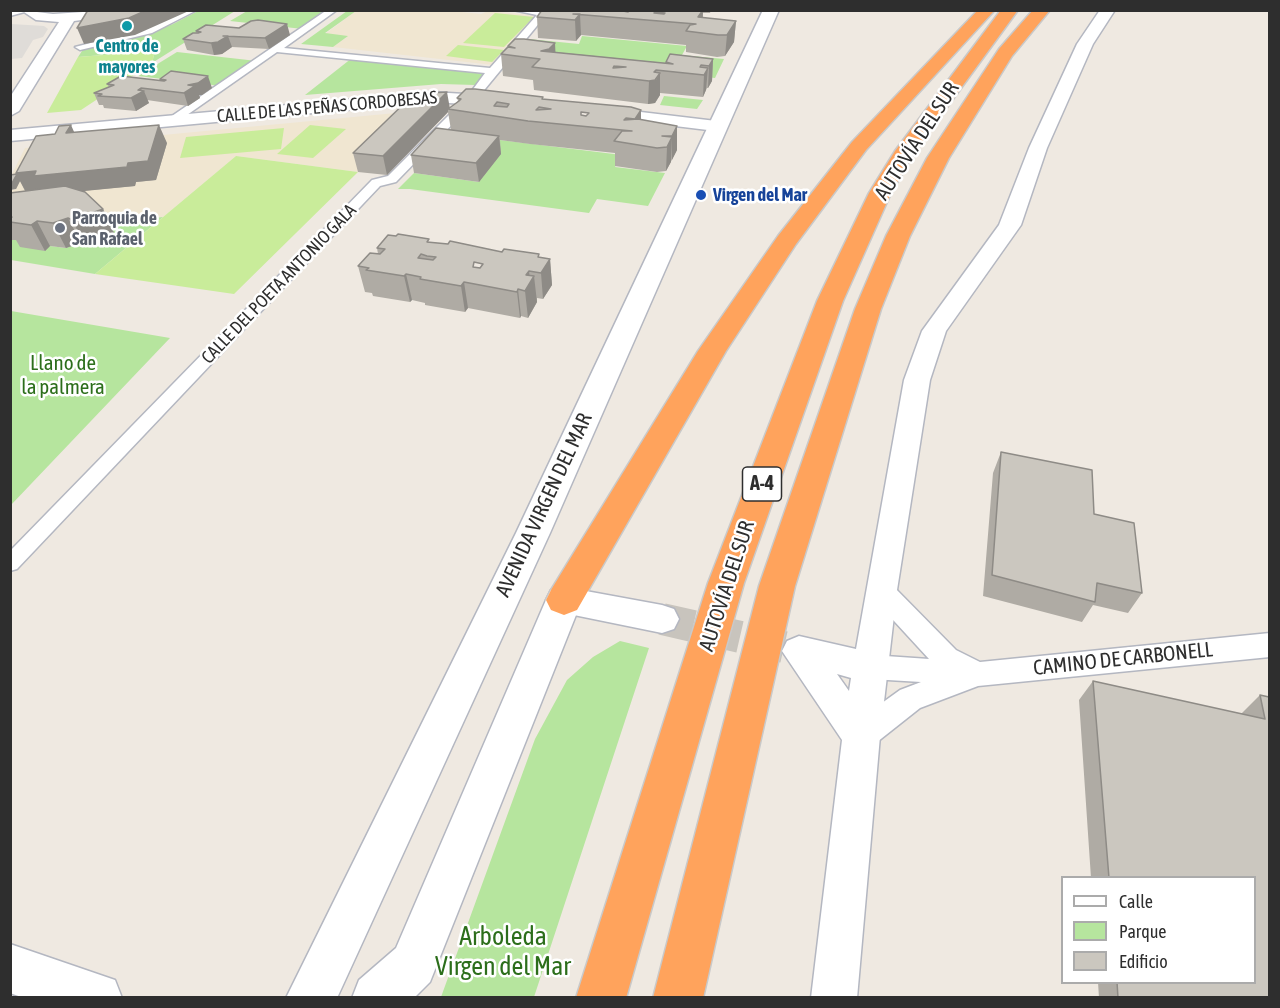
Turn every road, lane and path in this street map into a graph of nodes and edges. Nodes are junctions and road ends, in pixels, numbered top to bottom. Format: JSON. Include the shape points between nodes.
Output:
{"nodes":[{"id":1,"x":28,"y":10,"type":"edge"},
{"id":2,"x":105,"y":10,"type":"edge"},
{"id":3,"x":194,"y":10,"type":"edge"},
{"id":4,"x":333,"y":10,"type":"edge"},
{"id":5,"x":344,"y":10,"type":"edge"},
{"id":6,"x":516,"y":10,"type":"edge"},
{"id":7,"x":771,"y":10,"type":"edge"},
{"id":8,"x":986,"y":10,"type":"edge"},
{"id":9,"x":994,"y":10,"type":"edge"},
{"id":10,"x":1010,"y":10,"type":"edge"},
{"id":11,"x":1042,"y":10,"type":"edge"},
{"id":12,"x":1108,"y":10,"type":"edge"},
{"id":13,"x":544,"y":12,"type":"edge"},
{"id":14,"x":10,"y":13,"type":"edge"},
{"id":15,"x":69,"y":18,"type":"junction"},
{"id":16,"x":80,"y":47,"type":"edge"},
{"id":17,"x":286,"y":48,"type":"junction"},
{"id":18,"x":493,"y":69,"type":"junction"},
{"id":19,"x":472,"y":98,"type":"junction"},
{"id":20,"x":519,"y":103,"type":"edge"},
{"id":21,"x":577,"y":110,"type":"edge"},
{"id":22,"x":10,"y":111,"type":"edge"},
{"id":23,"x":182,"y":120,"type":"junction"},
{"id":24,"x":716,"y":126,"type":"junction"},
{"id":25,"x":10,"y":136,"type":"edge"},
{"id":26,"x":905,"y":150,"type":"junction"},
{"id":27,"x":10,"y":564,"type":"edge"},
{"id":28,"x":880,"y":590,"type":"junction"},
{"id":29,"x":564,"y":600,"type":"junction"},
{"id":30,"x":662,"y":619,"type":"tunnel mouth"},
{"id":31,"x":1269,"y":645,"type":"edge"},
{"id":32,"x":871,"y":667,"type":"junction"},
{"id":33,"x":976,"y":674,"type":"junction"},
{"id":34,"x":861,"y":736,"type":"junction"},
{"id":35,"x":10,"y":969,"type":"edge"},
{"id":36,"x":97,"y":998,"type":"edge"},
{"id":37,"x":311,"y":998,"type":"edge"},
{"id":38,"x":377,"y":998,"type":"edge"},
{"id":39,"x":601,"y":998,"type":"edge"},
{"id":40,"x":678,"y":998,"type":"edge"},
{"id":41,"x":834,"y":998,"type":"edge"}],
"edges":[{"from":1,"to":14,"type":"street"},
{"from":1,"to":15,"type":"street","via":[[41,17]]},
{"from":2,"to":15,"type":"street"},
{"from":3,"to":16,"type":"street","via":[[149,31]]},
{"from":4,"to":17,"type":"street"},
{"from":5,"to":17,"type":"street"},
{"from":6,"to":13,"type":"street"},
{"from":7,"to":24,"type":"main road","name":"AVENIDA VIRGEN DEL MAR"},
{"from":8,"to":29,"type":"highway","via":[[859,146],[786,241],[712,351]]},
{"from":9,"to":26,"type":"highway","via":[[939,81]]},
{"from":10,"to":26,"type":"highway","name":"AUTOVÍA DEL SUR","number":"A-4"},
{"from":11,"to":40,"type":"highway","name":"AUTOVÍA DEL SUR","number":"A-4","via":[[1005,53],[938,158],[898,236],[868,309],[777,586]]},
{"from":12,"to":28,"type":"street","via":[[1085,44],[1038,148],[1010,225],[933,331],[917,380]]},
{"from":13,"to":18,"type":"street","name":"CALLE DEL POETA ANTONIO GALA"},
{"from":15,"to":22,"type":"street"},
{"from":17,"to":18,"type":"street"},
{"from":17,"to":23,"type":"street"},
{"from":17,"to":23,"type":"street"},
{"from":18,"to":19,"type":"street","name":"CALLE DEL POETA ANTONIO GALA"},
{"from":19,"to":20,"type":"street","name":"CALLE DE LAS PEÑAS CORDOBESAS"},
{"from":19,"to":23,"type":"street","name":"CALLE DE LAS PEÑAS CORDOBESAS","via":[[432,97]]},
{"from":19,"to":27,"type":"street","name":"CALLE DEL POETA ANTONIO GALA","via":[[392,179],[376,183]]},
{"from":21,"to":24,"type":"street"},
{"from":23,"to":25,"type":"street","name":"CALLE DE LAS PEÑAS CORDOBESAS"},
{"from":24,"to":37,"type":"main road","name":"AVENIDA VIRGEN DEL MAR","via":[[533,533]]},
{"from":26,"to":39,"type":"highway","name":"AUTOVÍA DEL SUR","number":"A-4","via":[[880,193],[830,301],[726,583]]},
{"from":28,"to":32,"type":"street"},
{"from":28,"to":33,"type":"street","via":[[946,658]]},
{"from":29,"to":30,"type":"street"},
{"from":29,"to":38,"type":"main road","via":[[413,965]]},
{"from":31,"to":33,"type":"street","name":"CAMINO DE CARBONELL"},
{"from":32,"to":33,"type":"street","name":"CAMINO DE CARBONELL"},
{"from":32,"to":34,"type":"street"},
{"from":32,"to":34,"type":"street","name":"CAMINO DE CARBONELL","via":[[799,651]]},
{"from":33,"to":34,"type":"street","name":"CAMINO DE CARBONELL","via":[[910,699]]},
{"from":34,"to":41,"type":"street"},
{"from":35,"to":36,"type":"main road"}]}
